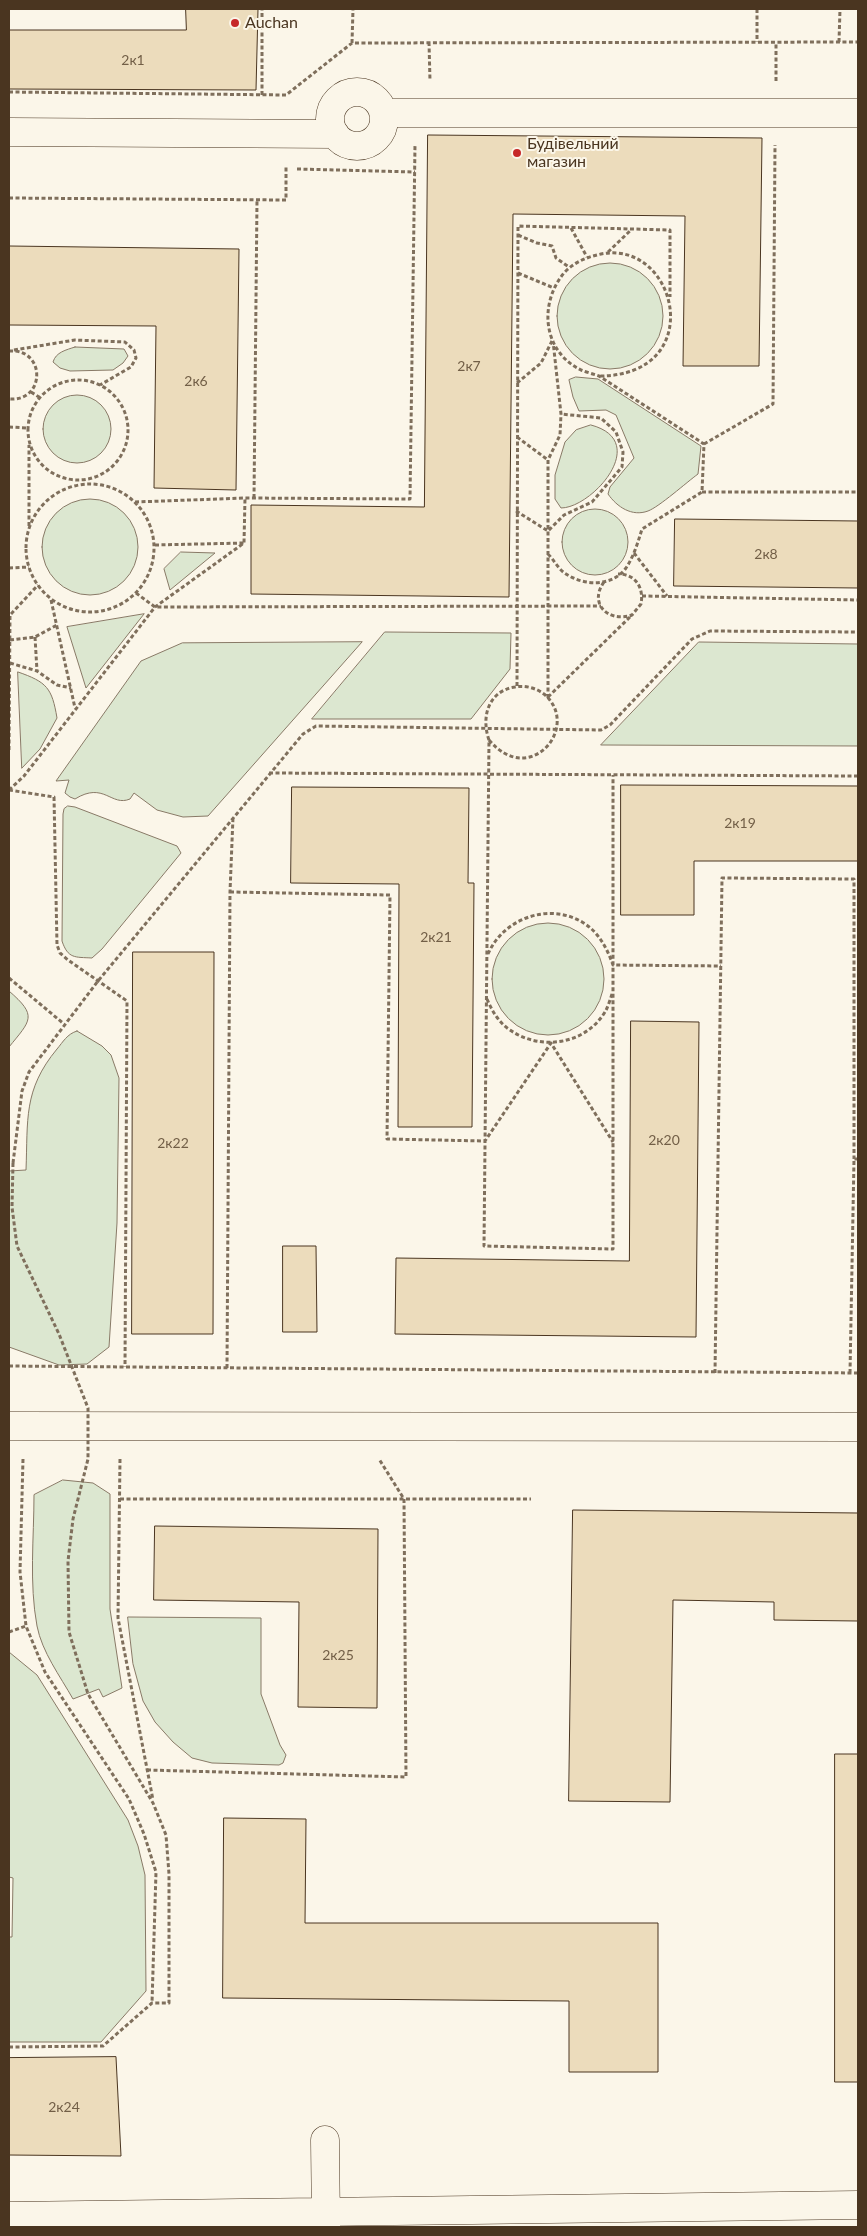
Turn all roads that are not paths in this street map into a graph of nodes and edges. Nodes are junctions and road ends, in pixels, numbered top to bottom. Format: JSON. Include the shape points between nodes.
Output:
{"nodes":[{"id":1,"x":384,"y":113,"type":"junction"},
{"id":2,"x":858,"y":113,"type":"edge"},
{"id":3,"x":9,"y":132,"type":"edge"},
{"id":4,"x":335,"y":134,"type":"junction"},
{"id":5,"x":9,"y":1426,"type":"edge"},
{"id":6,"x":858,"y":1427,"type":"edge"},
{"id":7,"x":325,"y":2140,"type":"dead end"},
{"id":8,"x":858,"y":2205,"type":"edge"},
{"id":9,"x":9,"y":2216,"type":"edge"},
{"id":10,"x":326,"y":2220,"type":"edge"}],
"edges":[{"from":1,"to":2,"type":"street"},
{"from":1,"to":4,"type":"street","via":[[382,131],[368,144],[350,145]]},
{"from":1,"to":4,"type":"street","via":[[375,98],[367,94],[359,92],[343,96],[332,109],[331,126]]},
{"from":3,"to":4,"type":"street"},
{"from":5,"to":6,"type":"street"},
{"from":7,"to":10,"type":"street"},
{"from":8,"to":10,"type":"street"},
{"from":9,"to":10,"type":"street"}]}
